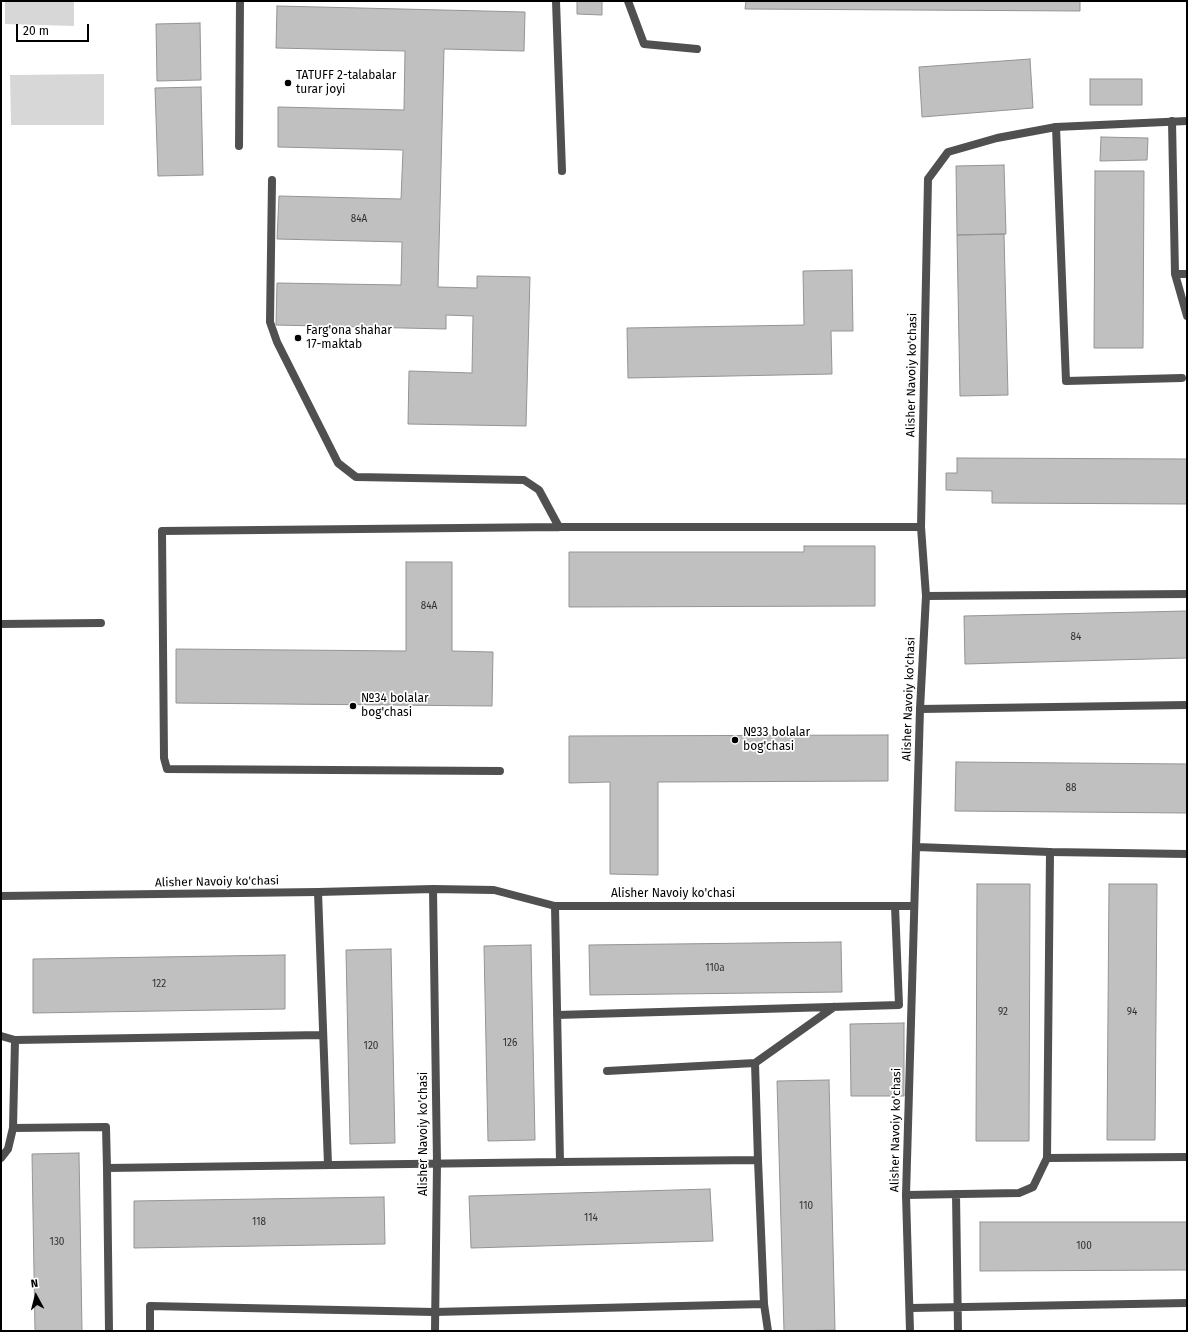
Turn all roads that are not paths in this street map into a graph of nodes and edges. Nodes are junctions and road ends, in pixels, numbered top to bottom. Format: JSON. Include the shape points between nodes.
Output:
{"nodes":[{"id":1,"x":240,"y":1,"type":"edge"},
{"id":2,"x":556,"y":1,"type":"edge"},
{"id":3,"x":628,"y":1,"type":"edge"},
{"id":4,"x":697,"y":49,"type":"dead end"},
{"id":5,"x":1172,"y":121,"type":"junction"},
{"id":6,"x":1187,"y":121,"type":"edge"},
{"id":7,"x":1056,"y":127,"type":"junction"},
{"id":8,"x":239,"y":146,"type":"dead end"},
{"id":9,"x":562,"y":171,"type":"dead end"},
{"id":10,"x":272,"y":180,"type":"dead end"},
{"id":11,"x":1175,"y":274,"type":"junction"},
{"id":12,"x":1187,"y":274,"type":"edge"},
{"id":13,"x":1187,"y":316,"type":"edge"},
{"id":14,"x":1182,"y":378,"type":"dead end"},
{"id":15,"x":559,"y":527,"type":"junction"},
{"id":16,"x":921,"y":527,"type":"junction"},
{"id":17,"x":1187,"y":594,"type":"edge"},
{"id":18,"x":926,"y":596,"type":"junction"},
{"id":19,"x":101,"y":623,"type":"dead end"},
{"id":20,"x":1,"y":624,"type":"edge"},
{"id":21,"x":1187,"y":705,"type":"edge"},
{"id":22,"x":920,"y":708,"type":"junction"},
{"id":23,"x":500,"y":771,"type":"dead end"},
{"id":24,"x":917,"y":847,"type":"junction"},
{"id":25,"x":1050,"y":852,"type":"junction"},
{"id":26,"x":1187,"y":854,"type":"edge"},
{"id":27,"x":433,"y":889,"type":"junction"},
{"id":28,"x":318,"y":892,"type":"junction"},
{"id":29,"x":1,"y":896,"type":"edge"},
{"id":30,"x":555,"y":906,"type":"junction"},
{"id":31,"x":895,"y":906,"type":"junction"},
{"id":32,"x":914,"y":906,"type":"junction"},
{"id":33,"x":834,"y":1007,"type":"junction"},
{"id":34,"x":557,"y":1015,"type":"junction"},
{"id":35,"x":322,"y":1035,"type":"junction"},
{"id":36,"x":1,"y":1036,"type":"edge"},
{"id":37,"x":15,"y":1040,"type":"junction"},
{"id":38,"x":755,"y":1063,"type":"junction"},
{"id":39,"x":607,"y":1071,"type":"dead end"},
{"id":40,"x":13,"y":1128,"type":"junction"},
{"id":41,"x":1187,"y":1156,"type":"edge"},
{"id":42,"x":1,"y":1158,"type":"edge"},
{"id":43,"x":1047,"y":1158,"type":"junction"},
{"id":44,"x":758,"y":1160,"type":"junction"},
{"id":45,"x":560,"y":1162,"type":"junction"},
{"id":46,"x":437,"y":1163,"type":"junction"},
{"id":47,"x":328,"y":1165,"type":"junction"},
{"id":48,"x":107,"y":1168,"type":"junction"},
{"id":49,"x":956,"y":1194,"type":"junction"},
{"id":50,"x":906,"y":1195,"type":"junction"},
{"id":51,"x":1187,"y":1303,"type":"edge"},
{"id":52,"x":764,"y":1304,"type":"junction"},
{"id":53,"x":958,"y":1307,"type":"junction"},
{"id":54,"x":910,"y":1308,"type":"junction"},
{"id":55,"x":434,"y":1312,"type":"junction"},
{"id":56,"x":109,"y":1331,"type":"edge"},
{"id":57,"x":150,"y":1331,"type":"edge"},
{"id":58,"x":435,"y":1331,"type":"edge"},
{"id":59,"x":768,"y":1331,"type":"edge"},
{"id":60,"x":910,"y":1331,"type":"edge"},
{"id":61,"x":958,"y":1331,"type":"edge"}],
"edges":[{"from":1,"to":8,"type":"street"},
{"from":2,"to":9,"type":"street"},
{"from":3,"to":4,"type":"street","via":[[644,44]]},
{"from":5,"to":6,"type":"street","name":"Alisher Navoiy ko'chasi"},
{"from":5,"to":7,"type":"street","name":"Alisher Navoiy ko'chasi"},
{"from":5,"to":11,"type":"street"},
{"from":7,"to":14,"type":"street","via":[[1066,381]]},
{"from":7,"to":16,"type":"street","name":"Alisher Navoiy ko'chasi","via":[[997,138],[948,152],[928,180]]},
{"from":10,"to":15,"type":"street","via":[[270,322],[277,342],[338,463],[356,478],[524,480],[539,490]]},
{"from":11,"to":12,"type":"street"},
{"from":11,"to":13,"type":"street"},
{"from":15,"to":16,"type":"street"},
{"from":15,"to":23,"type":"street","via":[[162,531],[164,758],[168,769]]},
{"from":16,"to":18,"type":"street","name":"Alisher Navoiy ko'chasi"},
{"from":17,"to":18,"type":"street"},
{"from":18,"to":22,"type":"street","name":"Alisher Navoiy ko'chasi"},
{"from":19,"to":20,"type":"street"},
{"from":21,"to":22,"type":"street"},
{"from":22,"to":24,"type":"street","name":"Alisher Navoiy ko'chasi"},
{"from":24,"to":25,"type":"street"},
{"from":24,"to":32,"type":"street","name":"Alisher Navoiy ko'chasi"},
{"from":25,"to":26,"type":"street"},
{"from":25,"to":43,"type":"street"},
{"from":27,"to":28,"type":"street","name":"Alisher Navoiy ko'chasi"},
{"from":27,"to":30,"type":"street","name":"Alisher Navoiy ko'chasi","via":[[494,890]]},
{"from":27,"to":46,"type":"street","name":"Alisher Navoiy ko'chasi"},
{"from":28,"to":29,"type":"street","name":"Alisher Navoiy ko'chasi"},
{"from":28,"to":35,"type":"street"},
{"from":30,"to":31,"type":"street","name":"Alisher Navoiy ko'chasi"},
{"from":30,"to":34,"type":"street"},
{"from":31,"to":32,"type":"street","name":"Alisher Navoiy ko'chasi"},
{"from":31,"to":33,"type":"street","via":[[898,1005]]},
{"from":32,"to":50,"type":"street","name":"Alisher Navoiy ko'chasi"},
{"from":33,"to":34,"type":"street"},
{"from":33,"to":38,"type":"street"},
{"from":34,"to":45,"type":"street"},
{"from":35,"to":37,"type":"street"},
{"from":35,"to":47,"type":"street"},
{"from":36,"to":37,"type":"street"},
{"from":37,"to":40,"type":"street"},
{"from":38,"to":39,"type":"street"},
{"from":38,"to":44,"type":"street"},
{"from":40,"to":42,"type":"street","via":[[8,1149]]},
{"from":40,"to":48,"type":"street","via":[[106,1127]]},
{"from":41,"to":43,"type":"street"},
{"from":43,"to":49,"type":"street","via":[[1033,1187],[1019,1193]]},
{"from":44,"to":45,"type":"street"},
{"from":44,"to":52,"type":"street"},
{"from":45,"to":46,"type":"street"},
{"from":46,"to":47,"type":"street"},
{"from":46,"to":55,"type":"street","name":"Alisher Navoiy ko'chasi"},
{"from":47,"to":48,"type":"street"},
{"from":48,"to":56,"type":"street"},
{"from":49,"to":50,"type":"street"},
{"from":49,"to":53,"type":"street"},
{"from":50,"to":54,"type":"street","name":"Alisher Navoiy ko'chasi"},
{"from":51,"to":53,"type":"street"},
{"from":52,"to":55,"type":"street"},
{"from":52,"to":59,"type":"street"},
{"from":53,"to":54,"type":"street"},
{"from":53,"to":61,"type":"street"},
{"from":54,"to":60,"type":"street","name":"Alisher Navoiy ko'chasi"},
{"from":55,"to":57,"type":"street","via":[[150,1306]]},
{"from":55,"to":58,"type":"street","name":"Alisher Navoiy ko'chasi"}]}
